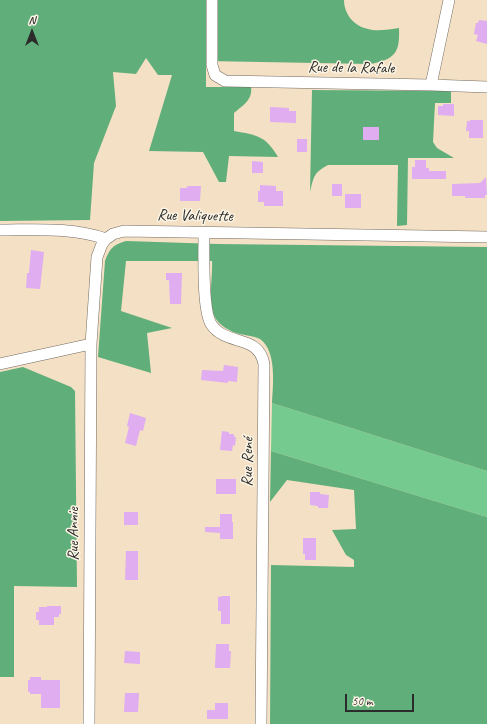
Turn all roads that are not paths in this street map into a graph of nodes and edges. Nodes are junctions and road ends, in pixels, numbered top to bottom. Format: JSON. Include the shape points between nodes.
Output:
{"nodes":[{"id":1,"x":212,"y":0,"type":"edge"},
{"id":2,"x":449,"y":0,"type":"edge"},
{"id":3,"x":431,"y":85,"type":"junction"},
{"id":4,"x":487,"y":87,"type":"edge"},
{"id":5,"x":0,"y":230,"type":"edge"},
{"id":6,"x":204,"y":233,"type":"junction"},
{"id":7,"x":487,"y":237,"type":"edge"},
{"id":8,"x":106,"y":239,"type":"junction"},
{"id":9,"x":91,"y":344,"type":"junction"},
{"id":10,"x":0,"y":364,"type":"edge"},
{"id":11,"x":89,"y":724,"type":"edge"},
{"id":12,"x":261,"y":724,"type":"edge"}],
"edges":[{"from":1,"to":3,"type":"street","name":"Rue de la Rafale","via":[[212,65],[216,76],[222,80]]},
{"from":2,"to":3,"type":"street"},
{"from":3,"to":4,"type":"street","name":"Rue de la Rafale"},
{"from":5,"to":8,"type":"street","via":[[70,231]]},
{"from":6,"to":7,"type":"street","name":"Rue Valiquette"},
{"from":6,"to":8,"type":"street","name":"Rue Valiquette","via":[[124,231]]},
{"from":6,"to":12,"type":"street","name":"Rue René","via":[[209,320],[223,335],[249,343],[258,349],[264,364]]},
{"from":8,"to":9,"type":"street","via":[[97,257]]},
{"from":9,"to":10,"type":"street"},
{"from":9,"to":11,"type":"street","name":"Rue Annie"}]}
